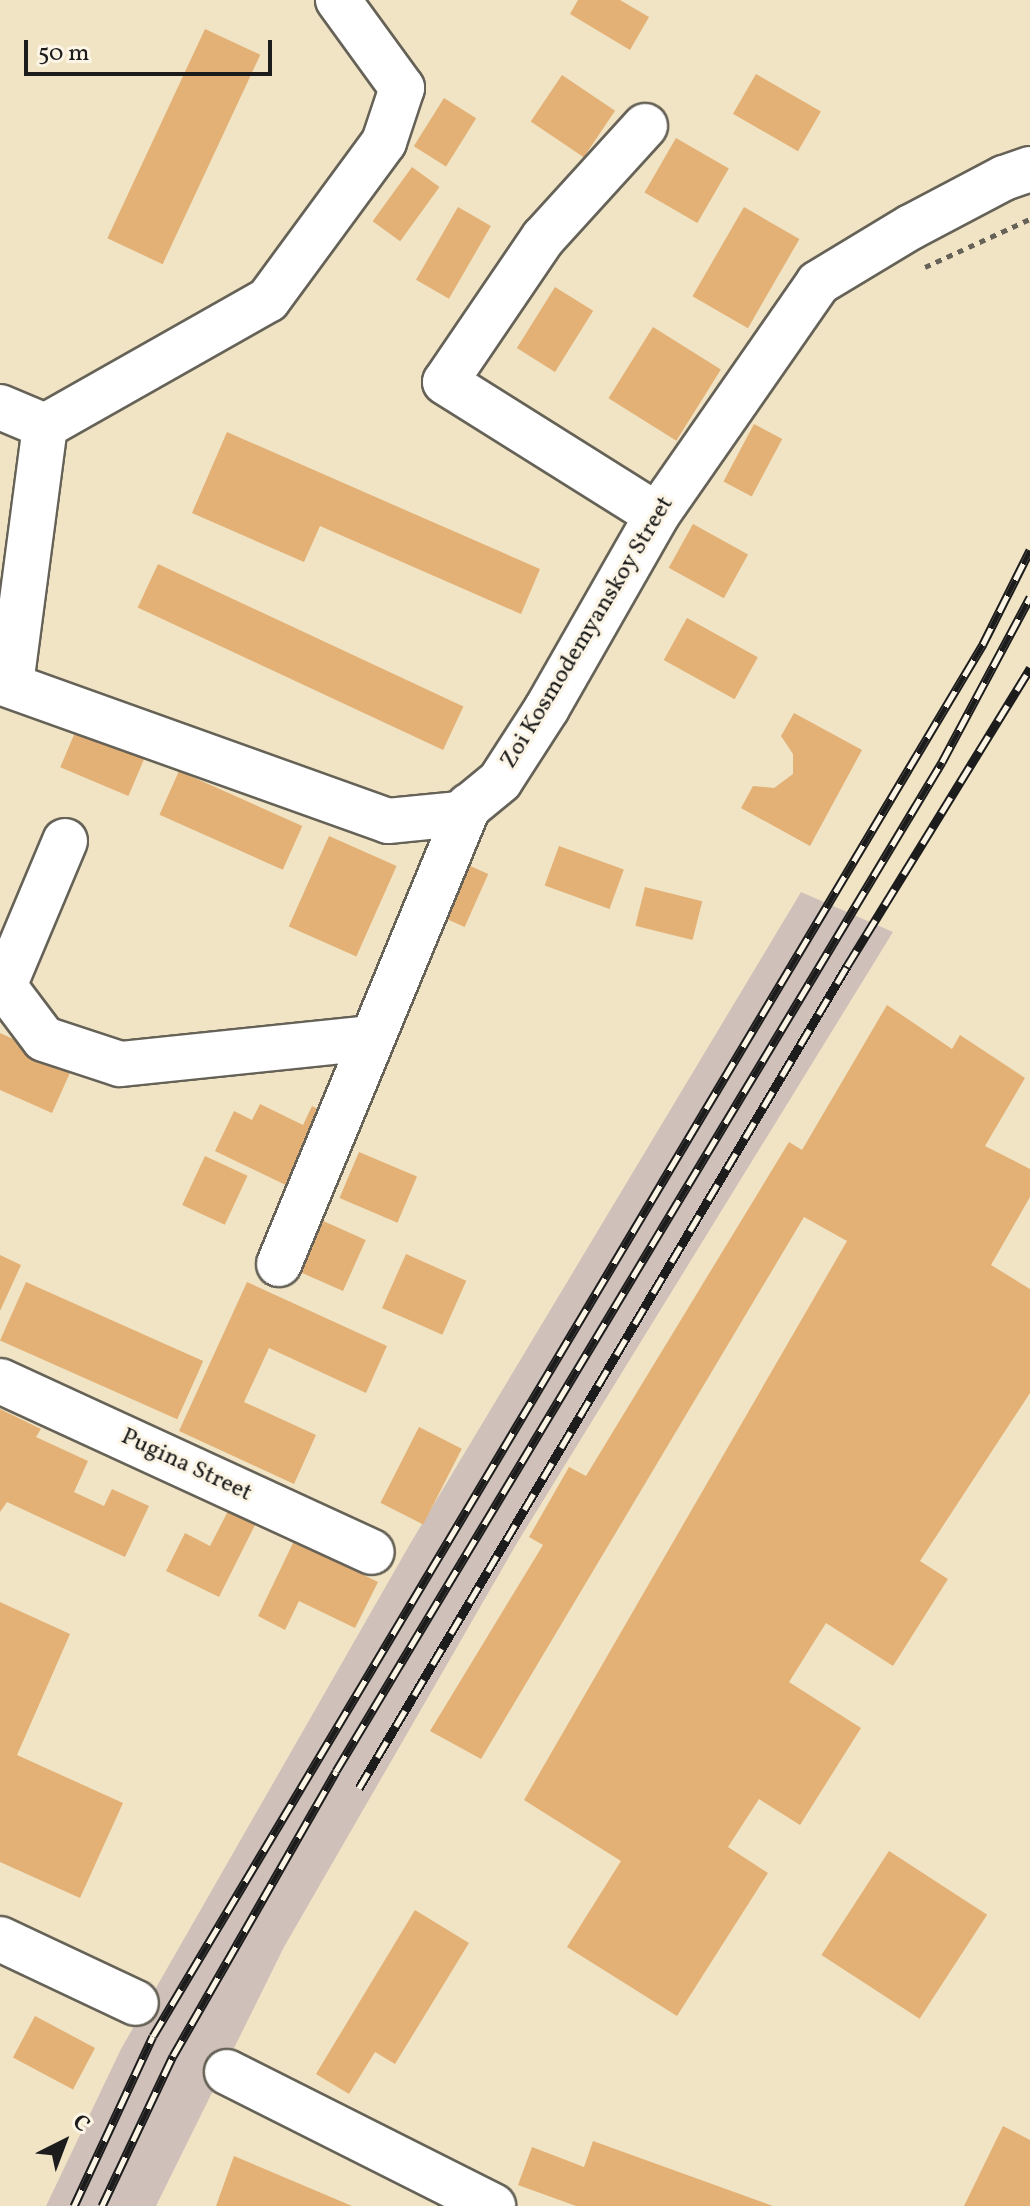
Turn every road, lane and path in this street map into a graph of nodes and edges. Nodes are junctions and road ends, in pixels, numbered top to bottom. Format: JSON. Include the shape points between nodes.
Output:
{"nodes":[{"id":1,"x":338,"y":0,"type":"edge"},
{"id":2,"x":645,"y":126,"type":"dead end"},
{"id":3,"x":1030,"y":169,"type":"edge"},
{"id":4,"x":1030,"y":219,"type":"edge"},
{"id":5,"x":920,"y":269,"type":"dead end"},
{"id":6,"x":0,"y":407,"type":"edge"},
{"id":7,"x":45,"y":426,"type":"junction"},
{"id":8,"x":657,"y":515,"type":"junction"},
{"id":9,"x":6,"y":683,"type":"edge"},
{"id":10,"x":469,"y":806,"type":"junction"},
{"id":11,"x":65,"y":841,"type":"dead end"},
{"id":12,"x":372,"y":1038,"type":"junction"},
{"id":13,"x":279,"y":1264,"type":"dead end"},
{"id":14,"x":0,"y":1381,"type":"edge"},
{"id":15,"x":372,"y":1552,"type":"dead end"},
{"id":16,"x":0,"y":1939,"type":"edge"},
{"id":17,"x":136,"y":2003,"type":"dead end"},
{"id":18,"x":227,"y":2072,"type":"dead end"},
{"id":19,"x":493,"y":2206,"type":"edge"}],
"edges":[{"from":1,"to":7,"type":"street","via":[[402,88],[384,142],[268,300]]},
{"from":2,"to":8,"type":"street","via":[[543,238],[445,382]]},
{"from":3,"to":8,"type":"street","name":"Zoi Kosmodemyanskoy Street","via":[[911,227],[818,283]]},
{"from":4,"to":5,"type":"path"},
{"from":6,"to":7,"type":"street"},
{"from":7,"to":9,"type":"street"},
{"from":8,"to":10,"type":"street","name":"Zoi Kosmodemyanskoy Street","via":[[508,769]]},
{"from":9,"to":10,"type":"street","name":"Zoi Kosmodemyanskoy Street","via":[[388,821],[460,814]]},
{"from":10,"to":12,"type":"street"},
{"from":11,"to":12,"type":"street","via":[[4,986],[44,1039],[120,1064]]},
{"from":12,"to":13,"type":"street"},
{"from":14,"to":15,"type":"street","name":"Pugina Street"},
{"from":16,"to":17,"type":"street"},
{"from":18,"to":19,"type":"street"}]}
